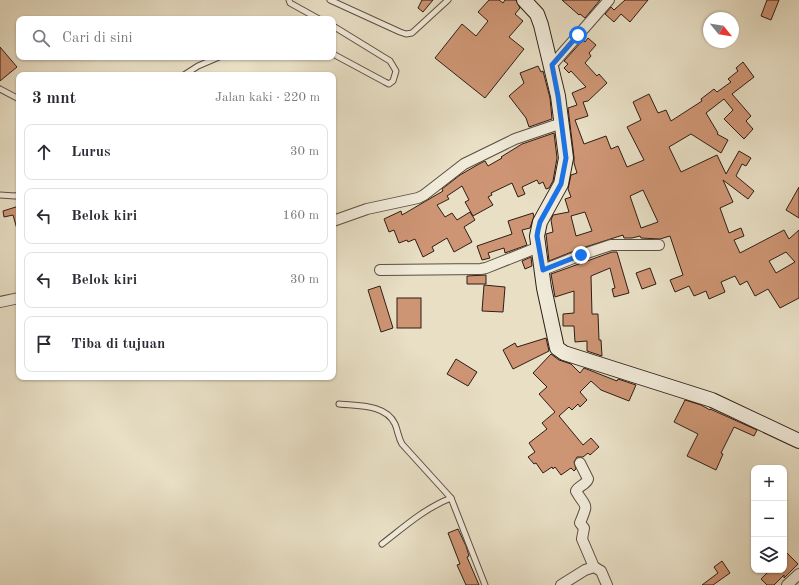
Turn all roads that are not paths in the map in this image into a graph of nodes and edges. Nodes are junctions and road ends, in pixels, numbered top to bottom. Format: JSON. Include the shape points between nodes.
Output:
{"nodes":[{"id":1,"x":289,"y":0,"type":"edge"},
{"id":2,"x":330,"y":0,"type":"edge"},
{"id":3,"x":448,"y":0,"type":"edge"},
{"id":4,"x":524,"y":0,"type":"edge"},
{"id":5,"x":609,"y":0,"type":"edge"},
{"id":6,"x":314,"y":16,"type":"edge"},
{"id":7,"x":336,"y":28,"type":"edge"},
{"id":8,"x":336,"y":56,"type":"edge"},
{"id":9,"x":212,"y":60,"type":"edge"},
{"id":10,"x":552,"y":65,"type":"junction"},
{"id":11,"x":189,"y":72,"type":"edge"},
{"id":12,"x":0,"y":89,"type":"edge"},
{"id":13,"x":16,"y":97,"type":"edge"},
{"id":14,"x":562,"y":124,"type":"junction"},
{"id":15,"x":0,"y":195,"type":"edge"},
{"id":16,"x":16,"y":196,"type":"edge"},
{"id":17,"x":336,"y":220,"type":"edge"},
{"id":18,"x":659,"y":245,"type":"dead end"},
{"id":19,"x":539,"y":247,"type":"junction"},
{"id":20,"x":380,"y":270,"type":"dead end"},
{"id":21,"x":543,"y":270,"type":"junction"},
{"id":22,"x":16,"y":299,"type":"edge"},
{"id":23,"x":0,"y":302,"type":"edge"},
{"id":24,"x":339,"y":404,"type":"dead end"},
{"id":25,"x":799,"y":441,"type":"edge"},
{"id":26,"x":580,"y":463,"type":"dead end"},
{"id":27,"x":451,"y":498,"type":"junction"},
{"id":28,"x":382,"y":544,"type":"dead end"},
{"id":29,"x":594,"y":567,"type":"junction"},
{"id":30,"x":799,"y":575,"type":"edge"},
{"id":31,"x":485,"y":585,"type":"edge"},
{"id":32,"x":561,"y":585,"type":"edge"},
{"id":33,"x":607,"y":585,"type":"edge"},
{"id":34,"x":786,"y":585,"type":"edge"}],
"edges":[{"from":1,"to":6,"type":"lane"},
{"from":2,"to":3,"type":"lane","via":[[406,34],[412,33]]},
{"from":4,"to":10,"type":"street","via":[[539,20]]},
{"from":5,"to":10,"type":"street"},
{"from":7,"to":8,"type":"lane","via":[[390,61],[396,70],[393,81],[389,84],[384,82]]},
{"from":9,"to":11,"type":"lane"},
{"from":10,"to":14,"type":"street"},
{"from":12,"to":13,"type":"lane"},
{"from":14,"to":17,"type":"street","via":[[514,139],[470,161],[418,198],[367,209]]},
{"from":14,"to":19,"type":"street","via":[[566,158],[564,171],[561,184],[539,226]]},
{"from":15,"to":16,"type":"lane"},
{"from":18,"to":21,"type":"street","via":[[611,245]]},
{"from":19,"to":20,"type":"street","via":[[481,269]]},
{"from":19,"to":21,"type":"street"},
{"from":21,"to":25,"type":"street","via":[[555,344],[564,353],[712,400]]},
{"from":22,"to":23,"type":"street"},
{"from":24,"to":27,"type":"lane","via":[[371,407],[388,415],[395,423],[402,444]]},
{"from":26,"to":29,"type":"street","via":[[588,479],[576,491],[586,505],[580,523],[584,528],[582,539]]},
{"from":27,"to":28,"type":"lane","via":[[425,511]]},
{"from":27,"to":31,"type":"lane"},
{"from":29,"to":32,"type":"street"},
{"from":29,"to":33,"type":"street","via":[[601,571]]},
{"from":30,"to":34,"type":"street"}]}
